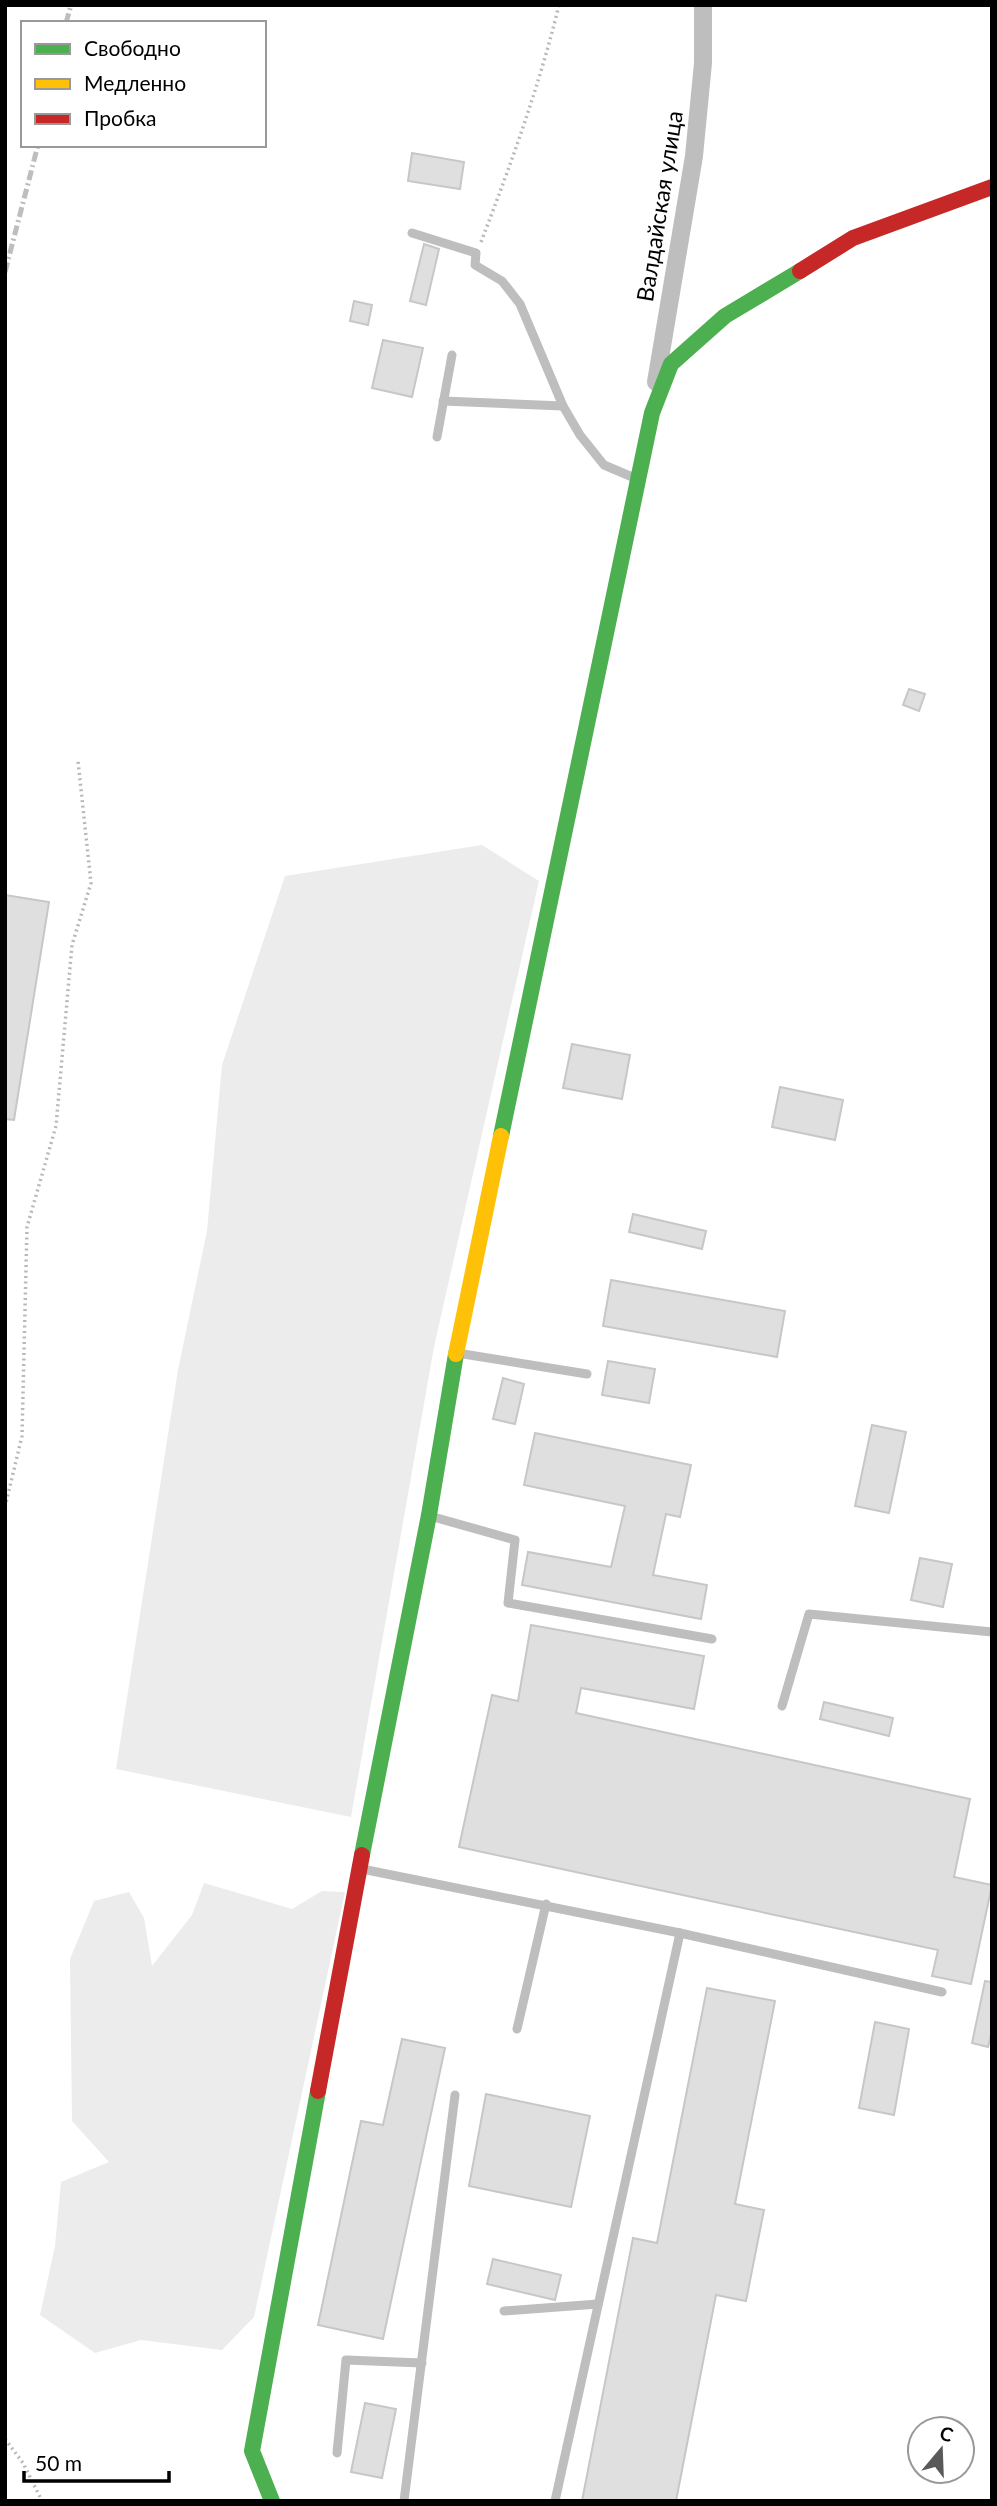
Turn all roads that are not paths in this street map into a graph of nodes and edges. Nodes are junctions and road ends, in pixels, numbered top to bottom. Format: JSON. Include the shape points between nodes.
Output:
{"nodes":[{"id":1,"x":703,"y":5,"type":"edge"},
{"id":2,"x":992,"y":187,"type":"edge"},
{"id":3,"x":412,"y":233,"type":"dead end"},
{"id":4,"x":452,"y":355,"type":"dead end"},
{"id":5,"x":443,"y":401,"type":"junction"},
{"id":6,"x":563,"y":406,"type":"junction"},
{"id":7,"x":652,"y":413,"type":"junction"},
{"id":8,"x":437,"y":437,"type":"dead end"},
{"id":9,"x":638,"y":480,"type":"junction"},
{"id":10,"x":456,"y":1353,"type":"junction"},
{"id":11,"x":587,"y":1374,"type":"dead end"},
{"id":12,"x":429,"y":1516,"type":"junction"},
{"id":13,"x":992,"y":1632,"type":"edge"},
{"id":14,"x":712,"y":1639,"type":"dead end"},
{"id":15,"x":782,"y":1706,"type":"dead end"},
{"id":16,"x":359,"y":1868,"type":"junction"},
{"id":17,"x":546,"y":1904,"type":"junction"},
{"id":18,"x":680,"y":1933,"type":"junction"},
{"id":19,"x":942,"y":1992,"type":"dead end"},
{"id":20,"x":517,"y":2029,"type":"dead end"},
{"id":21,"x":455,"y":2095,"type":"dead end"},
{"id":22,"x":598,"y":2304,"type":"junction"},
{"id":23,"x":504,"y":2311,"type":"dead end"},
{"id":24,"x":422,"y":2363,"type":"junction"},
{"id":25,"x":337,"y":2453,"type":"dead end"},
{"id":26,"x":272,"y":2501,"type":"edge"},
{"id":27,"x":404,"y":2501,"type":"edge"},
{"id":28,"x":555,"y":2501,"type":"edge"}],
"edges":[{"from":1,"to":7,"type":"street","name":"Валдайская улица","via":[[694,156]]},
{"from":2,"to":7,"type":"street","via":[[853,239],[725,316],[671,364]]},
{"from":3,"to":6,"type":"lane","via":[[477,253],[475,265],[502,281],[520,304]]},
{"from":4,"to":5,"type":"lane"},
{"from":5,"to":6,"type":"lane"},
{"from":5,"to":8,"type":"lane"},
{"from":6,"to":9,"type":"lane","via":[[604,465]]},
{"from":7,"to":9,"type":"street"},
{"from":9,"to":10,"type":"street"},
{"from":10,"to":11,"type":"lane"},
{"from":10,"to":12,"type":"street"},
{"from":12,"to":14,"type":"lane","via":[[515,1540],[508,1603]]},
{"from":12,"to":16,"type":"street"},
{"from":13,"to":15,"type":"lane","via":[[810,1614]]},
{"from":16,"to":17,"type":"lane"},
{"from":16,"to":26,"type":"street","via":[[251,2451]]},
{"from":17,"to":18,"type":"lane"},
{"from":17,"to":20,"type":"lane"},
{"from":18,"to":19,"type":"lane"},
{"from":18,"to":22,"type":"lane"},
{"from":21,"to":24,"type":"lane"},
{"from":22,"to":23,"type":"lane"},
{"from":22,"to":28,"type":"lane"},
{"from":24,"to":25,"type":"lane","via":[[346,2360]]},
{"from":24,"to":27,"type":"lane"}]}
